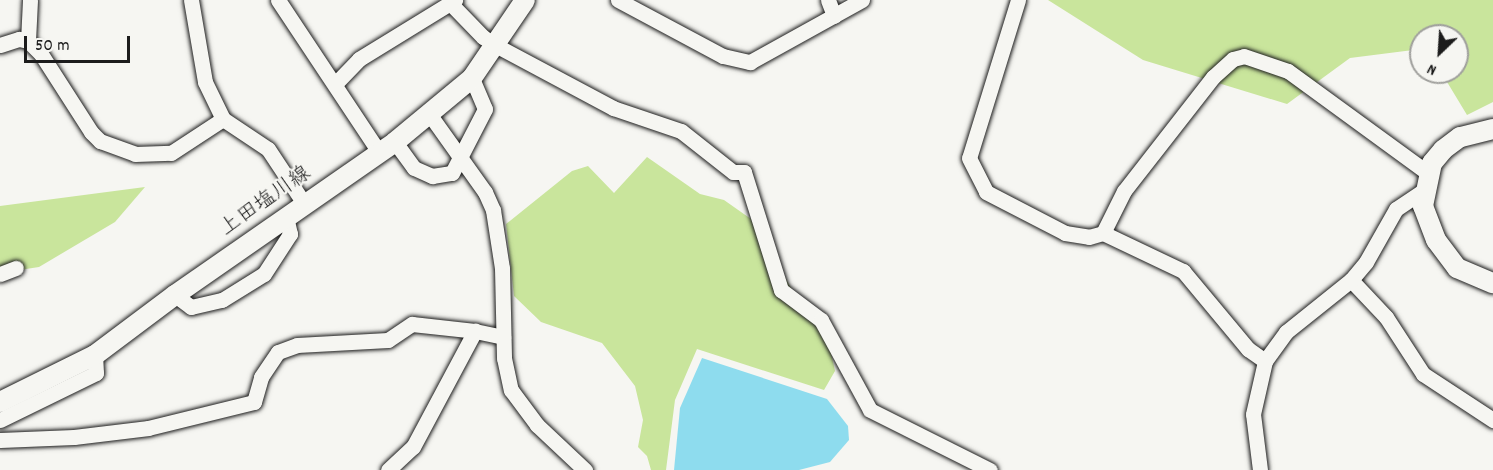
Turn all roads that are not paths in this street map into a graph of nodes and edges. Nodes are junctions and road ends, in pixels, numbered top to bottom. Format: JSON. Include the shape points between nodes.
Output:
{"nodes":[{"id":1,"x":30,"y":0,"type":"edge"},
{"id":2,"x":191,"y":0,"type":"edge"},
{"id":3,"x":278,"y":0,"type":"edge"},
{"id":4,"x":525,"y":0,"type":"edge"},
{"id":5,"x":618,"y":0,"type":"edge"},
{"id":6,"x":828,"y":0,"type":"edge"},
{"id":7,"x":862,"y":0,"type":"edge"},
{"id":8,"x":1018,"y":0,"type":"edge"},
{"id":9,"x":453,"y":2,"type":"edge"},
{"id":10,"x":834,"y":16,"type":"junction"},
{"id":11,"x":28,"y":41,"type":"junction"},
{"id":12,"x":0,"y":45,"type":"edge"},
{"id":13,"x":497,"y":46,"type":"junction"},
{"id":14,"x":472,"y":78,"type":"junction"},
{"id":15,"x":336,"y":83,"type":"junction"},
{"id":16,"x":430,"y":115,"type":"junction"},
{"id":17,"x":223,"y":119,"type":"junction"},
{"id":18,"x":1493,"y":129,"type":"edge"},
{"id":19,"x":387,"y":147,"type":"junction"},
{"id":20,"x":460,"y":156,"type":"junction"},
{"id":21,"x":1426,"y":183,"type":"junction"},
{"id":22,"x":304,"y":205,"type":"junction"},
{"id":23,"x":286,"y":218,"type":"junction"},
{"id":24,"x":1104,"y":232,"type":"junction"},
{"id":25,"x":16,"y":268,"type":"dead end"},
{"id":26,"x":0,"y":274,"type":"edge"},
{"id":27,"x":1352,"y":280,"type":"junction"},
{"id":28,"x":1493,"y":283,"type":"edge"},
{"id":29,"x":175,"y":295,"type":"junction"},
{"id":30,"x":475,"y":331,"type":"junction"},
{"id":31,"x":503,"y":338,"type":"junction"},
{"id":32,"x":95,"y":355,"type":"junction"},
{"id":33,"x":1265,"y":361,"type":"junction"},
{"id":34,"x":0,"y":402,"type":"edge"},
{"id":35,"x":0,"y":420,"type":"edge"},
{"id":36,"x":1493,"y":420,"type":"edge"},
{"id":37,"x":0,"y":440,"type":"edge"},
{"id":38,"x":388,"y":470,"type":"edge"},
{"id":39,"x":585,"y":470,"type":"edge"},
{"id":40,"x":990,"y":470,"type":"edge"},
{"id":41,"x":1260,"y":470,"type":"edge"}],
"edges":[{"from":1,"to":11,"type":"street"},
{"from":2,"to":17,"type":"street","via":[[205,82]]},
{"from":3,"to":15,"type":"street"},
{"from":4,"to":13,"type":"main road","name":"上田塩川線"},
{"from":5,"to":10,"type":"street","via":[[735,61],[750,62]]},
{"from":6,"to":10,"type":"street"},
{"from":7,"to":10,"type":"street"},
{"from":8,"to":24,"type":"street","via":[[969,158],[986,192],[1065,233],[1089,237]]},
{"from":9,"to":13,"type":"street","via":[[483,38]]},
{"from":9,"to":15,"type":"street","via":[[359,59]]},
{"from":11,"to":12,"type":"street","via":[[19,39]]},
{"from":11,"to":17,"type":"street","via":[[100,141],[135,154],[157,156],[190,142]]},
{"from":13,"to":14,"type":"main road","name":"上田塩川線"},
{"from":13,"to":40,"type":"street","via":[[613,108],[681,130],[733,172],[744,172],[781,290],[821,320],[870,410]]},
{"from":14,"to":16,"type":"main road","name":"上田塩川線"},
{"from":14,"to":20,"type":"street","via":[[485,110]]},
{"from":15,"to":19,"type":"street"},
{"from":16,"to":19,"type":"main road","name":"上田塩川線"},
{"from":16,"to":20,"type":"street"},
{"from":17,"to":22,"type":"street","via":[[268,149]]},
{"from":18,"to":21,"type":"main road","via":[[1460,138],[1443,150]]},
{"from":19,"to":20,"type":"street","via":[[414,168],[432,176],[452,173]]},
{"from":19,"to":22,"type":"main road","name":"上田塩川線"},
{"from":20,"to":31,"type":"street","via":[[494,210],[502,268]]},
{"from":21,"to":24,"type":"street","via":[[1288,71],[1244,56],[1233,58],[1213,77],[1124,191]]},
{"from":21,"to":27,"type":"street","via":[[1396,209]]},
{"from":21,"to":28,"type":"main road","via":[[1428,222],[1446,255],[1457,268]]},
{"from":22,"to":23,"type":"main road","name":"上田塩川線"},
{"from":23,"to":29,"type":"main road","name":"上田塩川線"},
{"from":23,"to":29,"type":"street","via":[[290,234],[264,274],[222,300],[191,307]]},
{"from":24,"to":33,"type":"street","via":[[1183,271],[1248,349]]},
{"from":25,"to":26,"type":"street"},
{"from":27,"to":33,"type":"street","via":[[1286,332]]},
{"from":27,"to":36,"type":"street","via":[[1386,317],[1423,374]]},
{"from":29,"to":32,"type":"main road","name":"上田塩川線"},
{"from":30,"to":31,"type":"street"},
{"from":30,"to":37,"type":"street","via":[[412,324],[388,340],[297,345],[278,352],[261,377],[254,402],[148,428]]},
{"from":30,"to":38,"type":"street","via":[[413,447]]},
{"from":31,"to":39,"type":"street","via":[[505,372],[521,406]]},
{"from":32,"to":34,"type":"main road","name":"上田塩川線"},
{"from":32,"to":35,"type":"street","via":[[96,373]]},
{"from":33,"to":41,"type":"street","via":[[1253,414]]}]}
